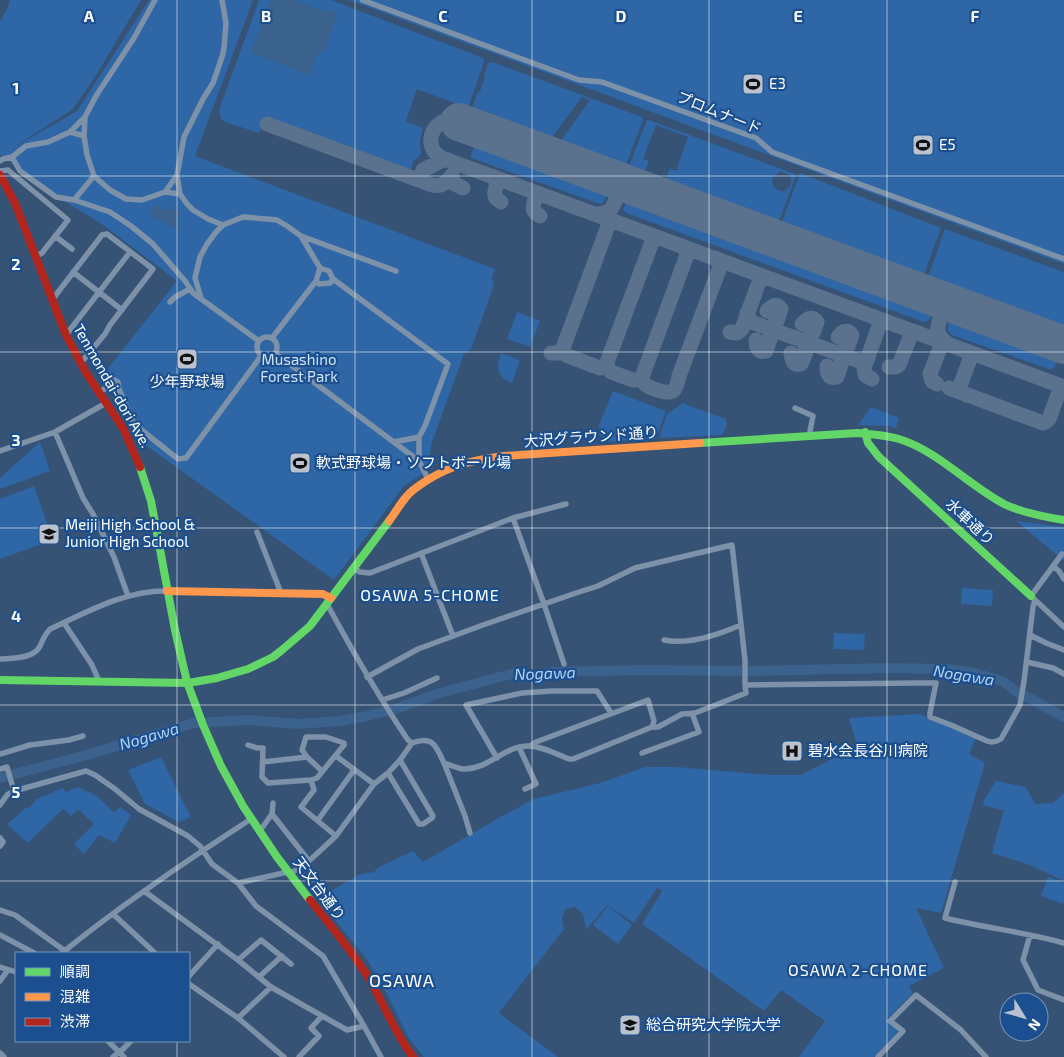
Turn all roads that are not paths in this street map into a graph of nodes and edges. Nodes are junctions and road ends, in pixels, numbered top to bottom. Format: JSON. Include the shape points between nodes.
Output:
{"nodes":[{"id":1,"x":155,"y":0,"type":"edge"},
{"id":2,"x":222,"y":0,"type":"edge"},
{"id":3,"x":362,"y":0,"type":"edge"},
{"id":4,"x":85,"y":117,"type":"junction"},
{"id":5,"x":70,"y":132,"type":"junction"},
{"id":6,"x":84,"y":136,"type":"junction"},
{"id":7,"x":12,"y":157,"type":"junction"},
{"id":8,"x":0,"y":161,"type":"edge"},
{"id":9,"x":0,"y":173,"type":"edge"},
{"id":10,"x":177,"y":175,"type":"junction"},
{"id":11,"x":94,"y":176,"type":"junction"},
{"id":12,"x":165,"y":192,"type":"junction"},
{"id":13,"x":180,"y":194,"type":"junction"},
{"id":14,"x":74,"y":200,"type":"junction"},
{"id":15,"x":223,"y":225,"type":"junction"},
{"id":16,"x":55,"y":236,"type":"junction"},
{"id":17,"x":301,"y":236,"type":"junction"},
{"id":18,"x":72,"y":248,"type":"dead end"},
{"id":19,"x":130,"y":252,"type":"junction"},
{"id":20,"x":36,"y":256,"type":"junction"},
{"id":21,"x":1064,"y":259,"type":"edge"},
{"id":22,"x":320,"y":268,"type":"junction"},
{"id":23,"x":396,"y":270,"type":"dead end"},
{"id":24,"x":73,"y":272,"type":"junction"},
{"id":25,"x":195,"y":278,"type":"junction"},
{"id":26,"x":333,"y":279,"type":"junction"},
{"id":27,"x":185,"y":281,"type":"junction"},
{"id":28,"x":316,"y":281,"type":"junction"},
{"id":29,"x":190,"y":289,"type":"junction"},
{"id":30,"x":99,"y":292,"type":"junction"},
{"id":31,"x":201,"y":298,"type":"junction"},
{"id":32,"x":52,"y":300,"type":"junction"},
{"id":33,"x":170,"y":302,"type":"dead end"},
{"id":34,"x":122,"y":310,"type":"junction"},
{"id":35,"x":66,"y":335,"type":"junction"},
{"id":36,"x":272,"y":338,"type":"junction"},
{"id":37,"x":259,"y":341,"type":"junction"},
{"id":38,"x":275,"y":353,"type":"junction"},
{"id":39,"x":261,"y":356,"type":"junction"},
{"id":40,"x":80,"y":364,"type":"junction"},
{"id":41,"x":99,"y":392,"type":"junction"},
{"id":42,"x":106,"y":403,"type":"junction"},
{"id":43,"x":795,"y":408,"type":"dead end"},
{"id":44,"x":134,"y":424,"type":"junction"},
{"id":45,"x":124,"y":430,"type":"junction"},
{"id":46,"x":810,"y":431,"type":"dead end"},
{"id":47,"x":55,"y":432,"type":"junction"},
{"id":48,"x":865,"y":432,"type":"junction"},
{"id":49,"x":419,"y":437,"type":"junction"},
{"id":50,"x":394,"y":442,"type":"junction"},
{"id":51,"x":0,"y":451,"type":"edge"},
{"id":52,"x":419,"y":461,"type":"junction"},
{"id":53,"x":428,"y":479,"type":"junction"},
{"id":54,"x":566,"y":504,"type":"dead end"},
{"id":55,"x":513,"y":518,"type":"junction"},
{"id":56,"x":1064,"y":520,"type":"edge"},
{"id":57,"x":257,"y":532,"type":"dead end"},
{"id":58,"x":421,"y":553,"type":"junction"},
{"id":59,"x":1062,"y":554,"type":"dead end"},
{"id":60,"x":1053,"y":566,"type":"junction"},
{"id":61,"x":353,"y":568,"type":"junction"},
{"id":62,"x":1064,"y":580,"type":"edge"},
{"id":63,"x":167,"y":591,"type":"junction"},
{"id":64,"x":281,"y":593,"type":"junction"},
{"id":65,"x":128,"y":596,"type":"junction"},
{"id":66,"x":1033,"y":598,"type":"junction"},
{"id":67,"x":329,"y":601,"type":"junction"},
{"id":68,"x":544,"y":604,"type":"junction"},
{"id":69,"x":64,"y":623,"type":"junction"},
{"id":70,"x":741,"y":625,"type":"junction"},
{"id":71,"x":1064,"y":627,"type":"edge"},
{"id":72,"x":1030,"y":635,"type":"junction"},
{"id":73,"x":452,"y":636,"type":"junction"},
{"id":74,"x":664,"y":640,"type":"dead end"},
{"id":75,"x":1064,"y":650,"type":"edge"},
{"id":76,"x":0,"y":660,"type":"edge"},
{"id":77,"x":1027,"y":662,"type":"junction"},
{"id":78,"x":564,"y":664,"type":"dead end"},
{"id":79,"x":1064,"y":674,"type":"edge"},
{"id":80,"x":367,"y":677,"type":"junction"},
{"id":81,"x":437,"y":678,"type":"dead end"},
{"id":82,"x":0,"y":680,"type":"edge"},
{"id":83,"x":99,"y":681,"type":"junction"},
{"id":84,"x":188,"y":683,"type":"junction"},
{"id":85,"x":745,"y":684,"type":"junction"},
{"id":86,"x":382,"y":700,"type":"junction"},
{"id":87,"x":611,"y":713,"type":"junction"},
{"id":88,"x":692,"y":713,"type":"junction"},
{"id":89,"x":652,"y":727,"type":"junction"},
{"id":90,"x":83,"y":736,"type":"dead end"},
{"id":91,"x":412,"y":743,"type":"junction"},
{"id":92,"x":248,"y":745,"type":"dead end"},
{"id":93,"x":530,"y":746,"type":"junction"},
{"id":94,"x":519,"y":747,"type":"junction"},
{"id":95,"x":642,"y":753,"type":"dead end"},
{"id":96,"x":0,"y":754,"type":"edge"},
{"id":97,"x":336,"y":756,"type":"junction"},
{"id":98,"x":308,"y":757,"type":"junction"},
{"id":99,"x":497,"y":758,"type":"junction"},
{"id":100,"x":400,"y":760,"type":"junction"},
{"id":101,"x":263,"y":762,"type":"junction"},
{"id":102,"x":444,"y":763,"type":"junction"},
{"id":103,"x":0,"y":769,"type":"edge"},
{"id":104,"x":354,"y":770,"type":"junction"},
{"id":105,"x":322,"y":771,"type":"junction"},
{"id":106,"x":388,"y":773,"type":"junction"},
{"id":107,"x":311,"y":780,"type":"junction"},
{"id":108,"x":374,"y":784,"type":"junction"},
{"id":109,"x":525,"y":789,"type":"dead end"},
{"id":110,"x":14,"y":791,"type":"junction"},
{"id":111,"x":273,"y":803,"type":"dead end"},
{"id":112,"x":0,"y":805,"type":"edge"},
{"id":113,"x":272,"y":814,"type":"junction"},
{"id":114,"x":251,"y":820,"type":"junction"},
{"id":115,"x":318,"y":820,"type":"junction"},
{"id":116,"x":259,"y":832,"type":"junction"},
{"id":117,"x":470,"y":834,"type":"dead end"},
{"id":118,"x":336,"y":836,"type":"junction"},
{"id":119,"x":0,"y":838,"type":"edge"},
{"id":120,"x":0,"y":846,"type":"edge"},
{"id":121,"x":202,"y":850,"type":"junction"},
{"id":122,"x":309,"y":861,"type":"junction"},
{"id":123,"x":289,"y":873,"type":"junction"},
{"id":124,"x":955,"y":882,"type":"dead end"},
{"id":125,"x":238,"y":883,"type":"junction"},
{"id":126,"x":144,"y":891,"type":"junction"},
{"id":127,"x":0,"y":910,"type":"edge"},
{"id":128,"x":113,"y":914,"type":"junction"},
{"id":129,"x":0,"y":935,"type":"edge"},
{"id":130,"x":1030,"y":935,"type":"junction"},
{"id":131,"x":1064,"y":943,"type":"edge"},
{"id":132,"x":218,"y":944,"type":"junction"},
{"id":133,"x":32,"y":952,"type":"edge"},
{"id":134,"x":64,"y":952,"type":"edge"},
{"id":135,"x":154,"y":952,"type":"edge"},
{"id":136,"x":282,"y":956,"type":"junction"},
{"id":137,"x":238,"y":960,"type":"junction"},
{"id":138,"x":291,"y":964,"type":"dead end"},
{"id":139,"x":0,"y":967,"type":"edge"},
{"id":140,"x":8,"y":970,"type":"junction"},
{"id":141,"x":15,"y":972,"type":"edge"},
{"id":142,"x":190,"y":975,"type":"edge"},
{"id":143,"x":259,"y":977,"type":"junction"},
{"id":144,"x":0,"y":981,"type":"edge"},
{"id":145,"x":190,"y":985,"type":"edge"},
{"id":146,"x":271,"y":987,"type":"junction"},
{"id":147,"x":1064,"y":1000,"type":"edge"},
{"id":148,"x":322,"y":1016,"type":"junction"},
{"id":149,"x":238,"y":1018,"type":"junction"},
{"id":150,"x":364,"y":1026,"type":"junction"},
{"id":151,"x":109,"y":1042,"type":"edge"},
{"id":152,"x":130,"y":1042,"type":"edge"},
{"id":153,"x":119,"y":1052,"type":"junction"},
{"id":154,"x":0,"y":1053,"type":"edge"},
{"id":155,"x":4,"y":1057,"type":"edge"},
{"id":156,"x":113,"y":1057,"type":"edge"},
{"id":157,"x":124,"y":1057,"type":"edge"},
{"id":158,"x":284,"y":1057,"type":"edge"},
{"id":159,"x":299,"y":1057,"type":"edge"},
{"id":160,"x":381,"y":1057,"type":"edge"},
{"id":161,"x":413,"y":1057,"type":"edge"},
{"id":162,"x":878,"y":1057,"type":"edge"},
{"id":163,"x":986,"y":1057,"type":"edge"}],
"edges":[{"from":1,"to":4,"type":"street"},
{"from":2,"to":10,"type":"street","via":[[226,23],[222,57],[213,82],[184,137]]},
{"from":3,"to":21,"type":"street","name":"プロムナード","via":[[579,80],[602,82],[756,138],[772,152]]},
{"from":4,"to":5,"type":"street"},
{"from":4,"to":6,"type":"street"},
{"from":5,"to":6,"type":"street"},
{"from":5,"to":7,"type":"street","via":[[48,142],[26,146]]},
{"from":6,"to":11,"type":"street","via":[[86,155]]},
{"from":7,"to":8,"type":"street"},
{"from":7,"to":14,"type":"street","via":[[20,171],[56,197]]},
{"from":9,"to":16,"type":"street","via":[[8,170],[68,220]]},
{"from":9,"to":20,"type":"street","name":"Tenmondai-dori Ave."},
{"from":10,"to":12,"type":"street"},
{"from":10,"to":13,"type":"street"},
{"from":11,"to":12,"type":"street","via":[[126,199],[142,200]]},
{"from":11,"to":14,"type":"street"},
{"from":12,"to":13,"type":"street"},
{"from":13,"to":15,"type":"street","via":[[193,210]]},
{"from":14,"to":27,"type":"street","via":[[110,212],[131,226],[153,244]]},
{"from":15,"to":17,"type":"street","via":[[243,217],[267,218],[277,220]]},
{"from":15,"to":25,"type":"street","via":[[200,257]]},
{"from":16,"to":18,"type":"street"},
{"from":16,"to":20,"type":"street"},
{"from":17,"to":22,"type":"street"},
{"from":17,"to":23,"type":"street"},
{"from":19,"to":24,"type":"street","via":[[107,234],[102,235]]},
{"from":19,"to":30,"type":"street"},
{"from":19,"to":34,"type":"street","via":[[153,269]]},
{"from":20,"to":32,"type":"street","name":"Tenmondai-dori Ave."},
{"from":22,"to":26,"type":"street","via":[[329,271]]},
{"from":22,"to":28,"type":"street"},
{"from":24,"to":30,"type":"street"},
{"from":24,"to":32,"type":"street"},
{"from":25,"to":27,"type":"street"},
{"from":25,"to":31,"type":"street"},
{"from":26,"to":28,"type":"street","via":[[330,283],[319,284]]},
{"from":26,"to":49,"type":"street","via":[[448,364]]},
{"from":27,"to":29,"type":"street"},
{"from":28,"to":36,"type":"street"},
{"from":29,"to":31,"type":"street"},
{"from":29,"to":33,"type":"street"},
{"from":30,"to":34,"type":"street"},
{"from":30,"to":35,"type":"street"},
{"from":31,"to":37,"type":"street"},
{"from":32,"to":35,"type":"street","name":"Tenmondai-dori Ave."},
{"from":34,"to":40,"type":"street"},
{"from":35,"to":40,"type":"street","name":"Tenmondai-dori Ave."},
{"from":36,"to":37,"type":"street","via":[[265,337]]},
{"from":36,"to":38,"type":"street","via":[[276,343]]},
{"from":37,"to":39,"type":"street","via":[[257,351]]},
{"from":38,"to":39,"type":"street"},
{"from":38,"to":50,"type":"street"},
{"from":39,"to":44,"type":"street","via":[[186,458],[178,459]]},
{"from":40,"to":41,"type":"street","name":"Tenmondai-dori Ave."},
{"from":41,"to":42,"type":"street","name":"Tenmondai-dori Ave."},
{"from":41,"to":44,"type":"street","via":[[110,386],[113,379],[118,382]]},
{"from":42,"to":45,"type":"street","name":"Tenmondai-dori Ave."},
{"from":42,"to":47,"type":"street"},
{"from":43,"to":46,"type":"street","via":[[813,416]]},
{"from":44,"to":45,"type":"street"},
{"from":45,"to":63,"type":"street","name":"Tenmondai-dori Ave.","via":[[148,488]]},
{"from":47,"to":51,"type":"street"},
{"from":47,"to":65,"type":"street","via":[[83,498],[114,557]]},
{"from":48,"to":53,"type":"street","name":"大沢グラウンド通り","via":[[483,458],[456,464]]},
{"from":48,"to":56,"type":"street","name":"大沢グラウンド通り","via":[[914,444],[1006,504],[1028,513]]},
{"from":48,"to":66,"type":"street","name":"水車通り","via":[[868,443],[880,457]]},
{"from":49,"to":50,"type":"street"},
{"from":49,"to":52,"type":"street"},
{"from":50,"to":52,"type":"street"},
{"from":52,"to":53,"type":"street"},
{"from":53,"to":61,"type":"street","name":"大沢グラウンド通り","via":[[408,495]]},
{"from":54,"to":55,"type":"street"},
{"from":55,"to":58,"type":"street"},
{"from":55,"to":68,"type":"street"},
{"from":57,"to":64,"type":"street"},
{"from":58,"to":61,"type":"street","via":[[370,573]]},
{"from":58,"to":73,"type":"street"},
{"from":59,"to":60,"type":"street"},
{"from":60,"to":62,"type":"street"},
{"from":60,"to":66,"type":"street"},
{"from":61,"to":67,"type":"street","name":"大沢グラウンド通り"},
{"from":63,"to":64,"type":"street"},
{"from":63,"to":65,"type":"street"},
{"from":63,"to":84,"type":"street","name":"Tenmondai-dori Ave."},
{"from":64,"to":67,"type":"street","via":[[323,594]]},
{"from":65,"to":69,"type":"street"},
{"from":66,"to":71,"type":"street","name":"水車通り"},
{"from":66,"to":72,"type":"street"},
{"from":67,"to":80,"type":"street"},
{"from":67,"to":84,"type":"street","name":"大沢グラウンド通り","via":[[316,619],[273,657],[248,669]]},
{"from":68,"to":70,"type":"street","via":[[598,586],[634,568],[732,545]]},
{"from":68,"to":73,"type":"street"},
{"from":68,"to":78,"type":"street"},
{"from":69,"to":76,"type":"street","via":[[50,629],[43,636],[40,648],[27,657]]},
{"from":69,"to":83,"type":"street"},
{"from":70,"to":74,"type":"street","via":[[715,636],[672,642]]},
{"from":70,"to":85,"type":"street"},
{"from":72,"to":75,"type":"street"},
{"from":72,"to":77,"type":"street"},
{"from":73,"to":80,"type":"street","via":[[418,649]]},
{"from":77,"to":79,"type":"street"},
{"from":77,"to":85,"type":"street","via":[[1017,711],[1001,739],[992,742],[930,717],[936,683]]},
{"from":80,"to":86,"type":"street"},
{"from":81,"to":86,"type":"street"},
{"from":82,"to":83,"type":"street","name":"大沢グラウンド通り"},
{"from":83,"to":84,"type":"street","name":"大沢グラウンド通り"},
{"from":84,"to":114,"type":"street","name":"天文台通り","via":[[206,736]]},
{"from":85,"to":88,"type":"street","via":[[746,693]]},
{"from":86,"to":91,"type":"street"},
{"from":87,"to":89,"type":"street","via":[[648,700],[654,721]]},
{"from":87,"to":93,"type":"street"},
{"from":87,"to":99,"type":"street","via":[[597,691],[522,693],[466,705]]},
{"from":88,"to":89,"type":"street"},
{"from":88,"to":95,"type":"street","via":[[699,732]]},
{"from":89,"to":93,"type":"street","via":[[573,759]]},
{"from":90,"to":96,"type":"street"},
{"from":91,"to":100,"type":"street"},
{"from":91,"to":102,"type":"street","via":[[429,740]]},
{"from":92,"to":101,"type":"street","via":[[263,748]]},
{"from":93,"to":94,"type":"street"},
{"from":94,"to":99,"type":"street"},
{"from":94,"to":109,"type":"street","via":[[536,784]]},
{"from":97,"to":98,"type":"street","via":[[344,743],[326,737],[306,737],[302,750]]},
{"from":97,"to":104,"type":"street"},
{"from":97,"to":105,"type":"street"},
{"from":98,"to":101,"type":"street"},
{"from":98,"to":105,"type":"street"},
{"from":99,"to":102,"type":"street","via":[[477,767],[462,769]]},
{"from":100,"to":106,"type":"street"},
{"from":100,"to":106,"type":"street","via":[[432,818],[419,824]]},
{"from":101,"to":107,"type":"street","via":[[262,777],[268,783]]},
{"from":102,"to":117,"type":"street"},
{"from":103,"to":110,"type":"street","via":[[7,767]]},
{"from":104,"to":108,"type":"street"},
{"from":104,"to":115,"type":"street"},
{"from":105,"to":107,"type":"street"},
{"from":106,"to":108,"type":"street"},
{"from":107,"to":115,"type":"street","via":[[314,790],[301,807]]},
{"from":108,"to":118,"type":"street"},
{"from":110,"to":112,"type":"street"},
{"from":110,"to":121,"type":"street","via":[[86,771],[139,809],[188,836]]},
{"from":111,"to":113,"type":"street"},
{"from":113,"to":116,"type":"street"},
{"from":113,"to":122,"type":"street"},
{"from":114,"to":116,"type":"street","name":"天文台通り"},
{"from":114,"to":121,"type":"street"},
{"from":115,"to":118,"type":"street"},
{"from":116,"to":123,"type":"street","name":"天文台通り"},
{"from":118,"to":122,"type":"street"},
{"from":119,"to":120,"type":"street","via":[[3,842]]},
{"from":121,"to":125,"type":"street","via":[[212,864]]},
{"from":121,"to":126,"type":"street"},
{"from":122,"to":123,"type":"street"},
{"from":123,"to":125,"type":"street"},
{"from":123,"to":161,"type":"street","name":"天文台通り","via":[[367,976]]},
{"from":124,"to":130,"type":"street","via":[[945,918]]},
{"from":125,"to":150,"type":"street","via":[[256,906],[323,956]]},
{"from":126,"to":128,"type":"street"},
{"from":126,"to":132,"type":"street"},
{"from":127,"to":134,"type":"street","via":[[15,915]]},
{"from":128,"to":134,"type":"street"},
{"from":128,"to":135,"type":"street"},
{"from":129,"to":133,"type":"street"},
{"from":130,"to":131,"type":"street"},
{"from":130,"to":147,"type":"street","via":[[1023,960],[1038,990]]},
{"from":132,"to":137,"type":"street"},
{"from":132,"to":142,"type":"street"},
{"from":136,"to":137,"type":"street","via":[[261,940]]},
{"from":136,"to":138,"type":"street"},
{"from":136,"to":143,"type":"street"},
{"from":137,"to":143,"type":"street"},
{"from":139,"to":140,"type":"street"},
{"from":140,"to":141,"type":"street"},
{"from":140,"to":144,"type":"street"},
{"from":143,"to":146,"type":"street"},
{"from":145,"to":149,"type":"street"},
{"from":146,"to":148,"type":"street"},
{"from":146,"to":149,"type":"street"},
{"from":148,"to":150,"type":"street","via":[[347,1030]]},
{"from":148,"to":159,"type":"street","via":[[311,1028],[318,1036]]},
{"from":149,"to":158,"type":"street"},
{"from":150,"to":160,"type":"street"},
{"from":151,"to":153,"type":"street"},
{"from":152,"to":153,"type":"street"},
{"from":153,"to":156,"type":"street"},
{"from":153,"to":157,"type":"street"},
{"from":154,"to":155,"type":"street"},
{"from":162,"to":163,"type":"street","via":[[903,1031],[890,1021],[916,995],[961,1030]]}]}
